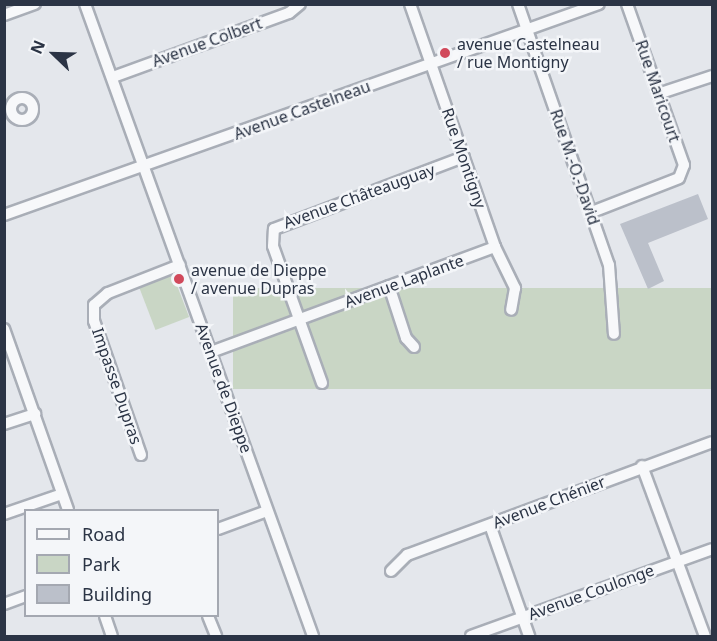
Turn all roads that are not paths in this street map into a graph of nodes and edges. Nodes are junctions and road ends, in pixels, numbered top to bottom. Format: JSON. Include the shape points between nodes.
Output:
{"nodes":[{"id":1,"x":35,"y":4,"type":"edge"},
{"id":2,"x":85,"y":4,"type":"edge"},
{"id":3,"x":300,"y":4,"type":"edge"},
{"id":4,"x":410,"y":4,"type":"edge"},
{"id":5,"x":518,"y":4,"type":"edge"},
{"id":6,"x":599,"y":4,"type":"edge"},
{"id":7,"x":627,"y":4,"type":"edge"},
{"id":8,"x":4,"y":15,"type":"edge"},
{"id":9,"x":527,"y":30,"type":"junction"},
{"id":10,"x":431,"y":64,"type":"junction"},
{"id":11,"x":113,"y":76,"type":"junction"},
{"id":12,"x":712,"y":76,"type":"edge"},
{"id":13,"x":658,"y":94,"type":"junction"},
{"id":14,"x":464,"y":157,"type":"junction"},
{"id":15,"x":144,"y":166,"type":"junction"},
{"id":16,"x":592,"y":212,"type":"junction"},
{"id":17,"x":4,"y":215,"type":"edge"},
{"id":18,"x":495,"y":247,"type":"junction"},
{"id":19,"x":180,"y":266,"type":"junction"},
{"id":20,"x":389,"y":286,"type":"junction"},
{"id":21,"x":511,"y":310,"type":"dead end"},
{"id":22,"x":299,"y":320,"type":"junction"},
{"id":23,"x":4,"y":329,"type":"edge"},
{"id":24,"x":614,"y":334,"type":"dead end"},
{"id":25,"x":414,"y":347,"type":"dead end"},
{"id":26,"x":211,"y":352,"type":"junction"},
{"id":27,"x":322,"y":383,"type":"dead end"},
{"id":28,"x":35,"y":414,"type":"junction"},
{"id":29,"x":4,"y":424,"type":"edge"},
{"id":30,"x":712,"y":442,"type":"edge"},
{"id":31,"x":141,"y":454,"type":"dead end"},
{"id":32,"x":642,"y":466,"type":"junction"},
{"id":33,"x":62,"y":494,"type":"junction"},
{"id":34,"x":68,"y":509,"type":"edge"},
{"id":35,"x":267,"y":511,"type":"junction"},
{"id":36,"x":4,"y":514,"type":"edge"},
{"id":37,"x":490,"y":525,"type":"junction"},
{"id":38,"x":219,"y":529,"type":"edge"},
{"id":39,"x":712,"y":549,"type":"edge"},
{"id":40,"x":678,"y":560,"type":"junction"},
{"id":41,"x":392,"y":571,"type":"dead end"},
{"id":42,"x":24,"y":598,"type":"edge"},
{"id":43,"x":4,"y":604,"type":"edge"},
{"id":44,"x":106,"y":617,"type":"edge"},
{"id":45,"x":209,"y":617,"type":"edge"},
{"id":46,"x":522,"y":617,"type":"junction"},
{"id":47,"x":112,"y":636,"type":"edge"},
{"id":48,"x":216,"y":636,"type":"edge"},
{"id":49,"x":313,"y":636,"type":"edge"},
{"id":50,"x":471,"y":636,"type":"edge"},
{"id":51,"x":529,"y":636,"type":"edge"},
{"id":52,"x":705,"y":636,"type":"edge"}],
"edges":[{"from":1,"to":8,"type":"street"},
{"from":2,"to":11,"type":"street","name":"Avenue de Dieppe"},
{"from":3,"to":11,"type":"street","name":"Avenue Colbert","via":[[289,13]]},
{"from":4,"to":10,"type":"street","name":"Rue Montigny"},
{"from":5,"to":9,"type":"street","name":"Rue M.-O.-David"},
{"from":6,"to":9,"type":"street","name":"Avenue Castelneau"},
{"from":7,"to":13,"type":"street","name":"Rue Maricourt"},
{"from":9,"to":10,"type":"street","name":"Avenue Castelneau"},
{"from":9,"to":16,"type":"street","name":"Rue M.-O.-David"},
{"from":10,"to":14,"type":"street","name":"Rue Montigny"},
{"from":10,"to":15,"type":"street","name":"Avenue Castelneau"},
{"from":11,"to":15,"type":"street","name":"Avenue de Dieppe"},
{"from":12,"to":13,"type":"street"},
{"from":13,"to":16,"type":"street","name":"Rue Maricourt","via":[[684,165],[679,178]]},
{"from":14,"to":18,"type":"street","name":"Rue Montigny"},
{"from":14,"to":22,"type":"street","name":"Avenue Châteauguay","via":[[274,229],[273,246]]},
{"from":15,"to":17,"type":"street","name":"Avenue Castelneau"},
{"from":15,"to":19,"type":"street","name":"Avenue de Dieppe"},
{"from":16,"to":24,"type":"street","name":"Rue M.-O.-David","via":[[609,265]]},
{"from":18,"to":20,"type":"street","name":"Avenue Laplante"},
{"from":18,"to":21,"type":"street","name":"Rue Montigny","via":[[515,288]]},
{"from":19,"to":26,"type":"street","name":"Avenue de Dieppe"},
{"from":19,"to":31,"type":"street","name":"Impasse Dupras","via":[[108,293],[94,305],[94,321]]},
{"from":20,"to":22,"type":"street","name":"Avenue Laplante"},
{"from":20,"to":25,"type":"street","via":[[406,338]]},
{"from":22,"to":26,"type":"street","name":"Avenue Laplante"},
{"from":22,"to":27,"type":"street","name":"Avenue Châteauguay"},
{"from":23,"to":28,"type":"street"},
{"from":26,"to":35,"type":"street","name":"Avenue de Dieppe"},
{"from":28,"to":29,"type":"street"},
{"from":28,"to":33,"type":"street"},
{"from":30,"to":32,"type":"street","name":"Avenue Chénier"},
{"from":32,"to":37,"type":"street","name":"Avenue Chénier"},
{"from":32,"to":40,"type":"street"},
{"from":33,"to":34,"type":"street"},
{"from":33,"to":36,"type":"street"},
{"from":35,"to":38,"type":"street"},
{"from":35,"to":49,"type":"street","name":"Avenue de Dieppe"},
{"from":37,"to":41,"type":"street","name":"Avenue Chénier","via":[[407,555]]},
{"from":37,"to":46,"type":"street"},
{"from":39,"to":40,"type":"street","name":"Avenue Coulonge"},
{"from":40,"to":46,"type":"street","name":"Avenue Coulonge"},
{"from":40,"to":52,"type":"street"},
{"from":42,"to":43,"type":"street"},
{"from":44,"to":47,"type":"street"},
{"from":45,"to":48,"type":"street"},
{"from":46,"to":50,"type":"street","name":"Avenue Coulonge"},
{"from":46,"to":51,"type":"street"}]}
